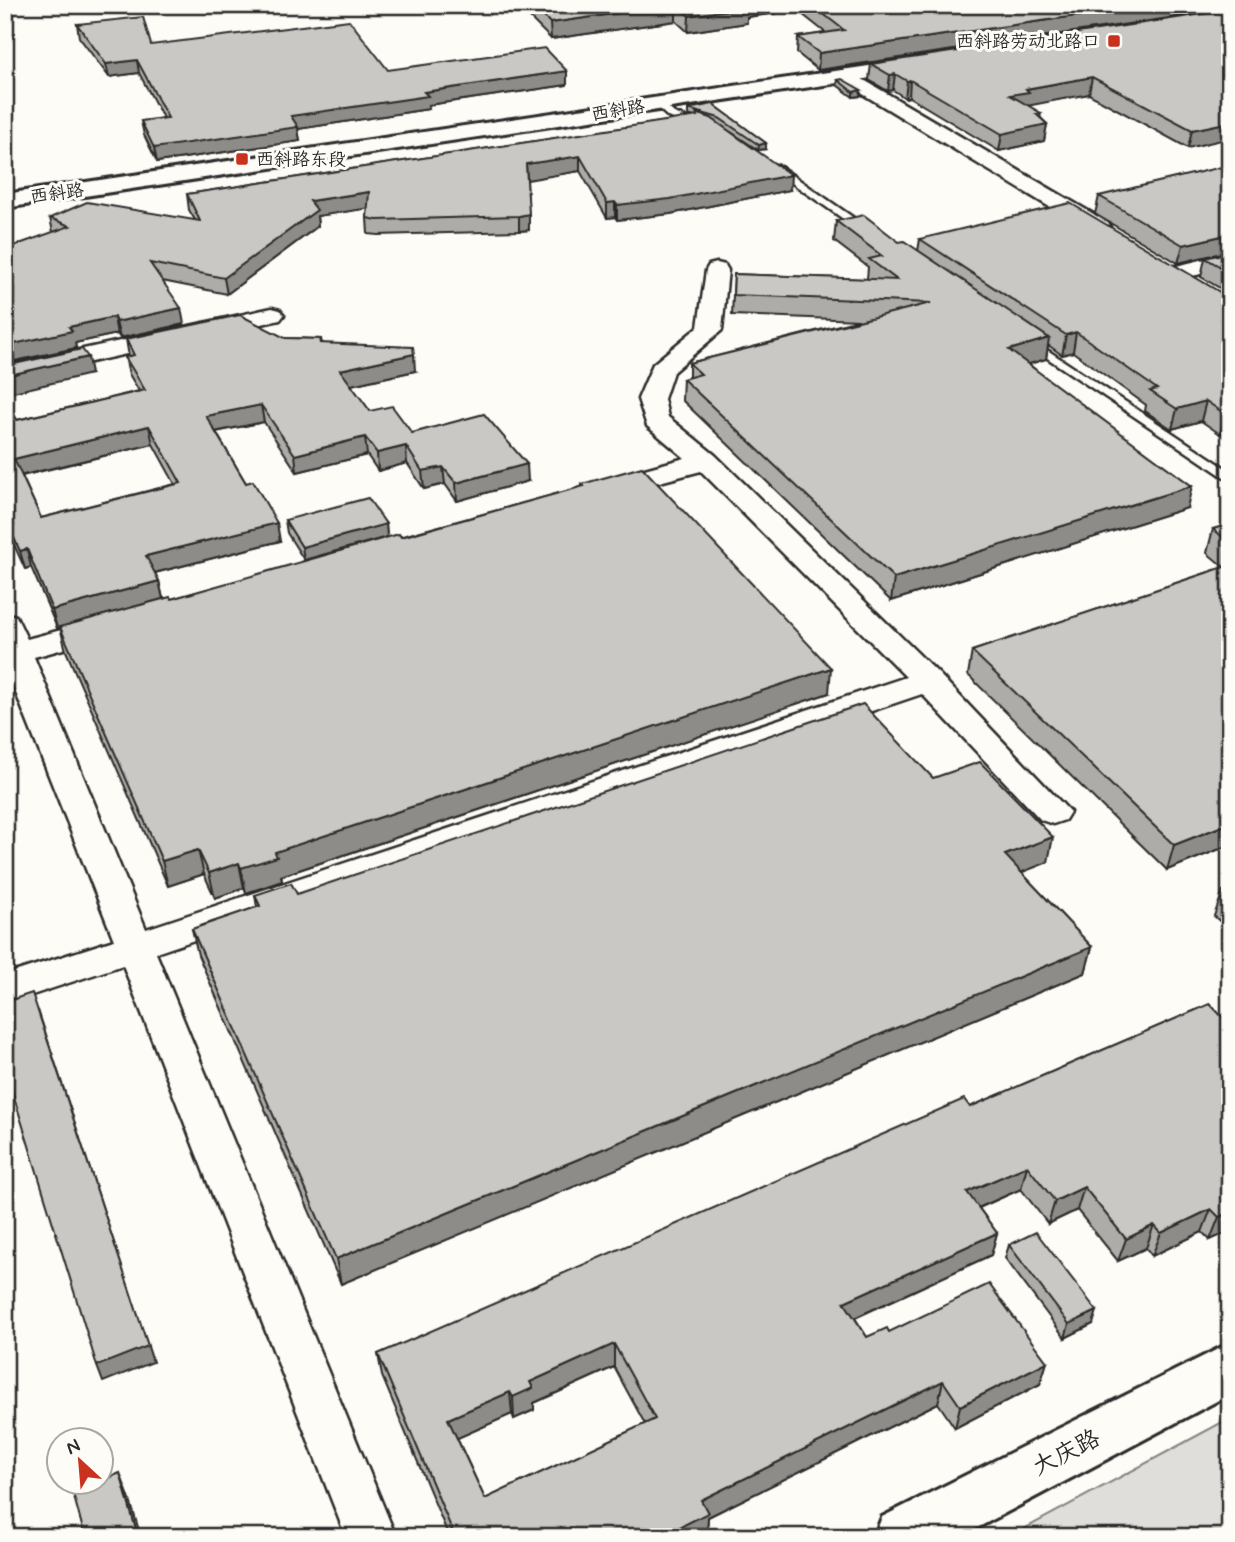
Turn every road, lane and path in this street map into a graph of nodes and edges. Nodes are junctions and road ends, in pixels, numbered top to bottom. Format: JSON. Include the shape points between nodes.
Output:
{"nodes":[{"id":1,"x":940,"y":61,"type":"edge"},
{"id":2,"x":845,"y":75,"type":"junction"},
{"id":3,"x":660,"y":104,"type":"junction"},
{"id":4,"x":715,"y":128,"type":"edge"},
{"id":5,"x":768,"y":163,"type":"edge"},
{"id":6,"x":5,"y":201,"type":"edge"},
{"id":7,"x":1117,"y":238,"type":"edge"},
{"id":8,"x":880,"y":239,"type":"edge"},
{"id":9,"x":1152,"y":259,"type":"edge"},
{"id":10,"x":1230,"y":260,"type":"edge"},
{"id":11,"x":717,"y":270,"type":"dead end"},
{"id":12,"x":1176,"y":273,"type":"junction"},
{"id":13,"x":1198,"y":286,"type":"edge"},
{"id":14,"x":272,"y":315,"type":"dead end"},
{"id":15,"x":1015,"y":331,"type":"edge"},
{"id":16,"x":5,"y":374,"type":"edge"},
{"id":17,"x":706,"y":461,"type":"junction"},
{"id":18,"x":1230,"y":477,"type":"edge"},
{"id":19,"x":587,"y":494,"type":"edge"},
{"id":20,"x":136,"y":619,"type":"edge"},
{"id":21,"x":9,"y":643,"type":"edge"},
{"id":22,"x":928,"y":681,"type":"junction"},
{"id":23,"x":1053,"y":812,"type":"dead end"},
{"id":24,"x":135,"y":947,"type":"junction"},
{"id":25,"x":5,"y":990,"type":"edge"},
{"id":26,"x":1230,"y":1367,"type":"edge"},
{"id":27,"x":371,"y":1537,"type":"edge"},
{"id":28,"x":902,"y":1537,"type":"edge"}],
"edges":[{"from":1,"to":2,"type":"street","name":"西斜路"},
{"from":2,"to":3,"type":"street","name":"西斜路"},
{"from":2,"to":7,"type":"street"},
{"from":3,"to":4,"type":"lane","via":[[671,115]]},
{"from":3,"to":6,"type":"street","name":"西斜路"},
{"from":5,"to":8,"type":"lane"},
{"from":9,"to":12,"type":"street"},
{"from":10,"to":12,"type":"street"},
{"from":11,"to":17,"type":"street","via":[[710,330],[663,369],[651,399],[656,420]]},
{"from":12,"to":13,"type":"street"},
{"from":14,"to":16,"type":"street"},
{"from":15,"to":18,"type":"lane"},
{"from":17,"to":19,"type":"street"},
{"from":17,"to":22,"type":"street"},
{"from":20,"to":21,"type":"street"},
{"from":21,"to":24,"type":"street"},
{"from":22,"to":23,"type":"street"},
{"from":22,"to":24,"type":"street"},
{"from":24,"to":25,"type":"street"},
{"from":24,"to":27,"type":"street"},
{"from":26,"to":28,"type":"street","name":"大庆路"}]}
